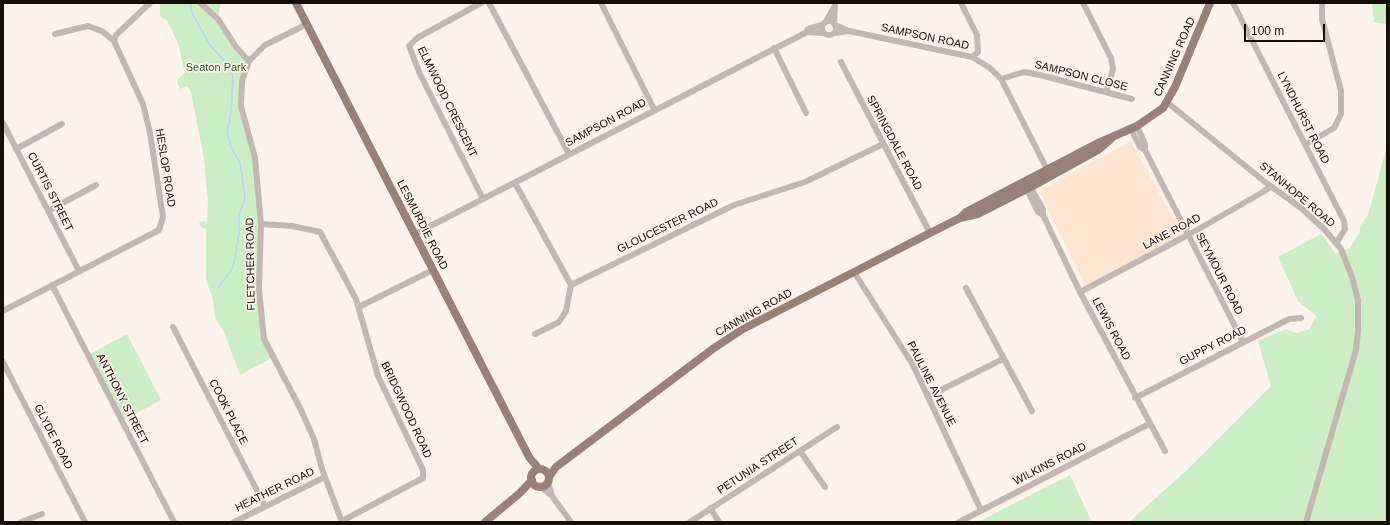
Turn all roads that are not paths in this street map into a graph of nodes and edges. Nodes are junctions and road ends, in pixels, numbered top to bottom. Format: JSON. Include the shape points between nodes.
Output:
{"nodes":[{"id":1,"x":150,"y":3,"type":"edge"},
{"id":2,"x":200,"y":3,"type":"edge"},
{"id":3,"x":296,"y":3,"type":"edge"},
{"id":4,"x":481,"y":3,"type":"edge"},
{"id":5,"x":490,"y":3,"type":"edge"},
{"id":6,"x":601,"y":3,"type":"edge"},
{"id":7,"x":961,"y":3,"type":"edge"},
{"id":8,"x":1083,"y":3,"type":"edge"},
{"id":9,"x":1210,"y":3,"type":"edge"},
{"id":10,"x":1233,"y":3,"type":"edge"},
{"id":11,"x":1322,"y":3,"type":"edge"},
{"id":12,"x":835,"y":5,"type":"edge"},
{"id":13,"x":824,"y":23,"type":"junction"},
{"id":14,"x":307,"y":24,"type":"junction"},
{"id":15,"x":835,"y":25,"type":"junction"},
{"id":16,"x":849,"y":31,"type":"junction"},
{"id":17,"x":807,"y":32,"type":"junction"},
{"id":18,"x":823,"y":32,"type":"junction"},
{"id":19,"x":834,"y":33,"type":"junction"},
{"id":20,"x":55,"y":34,"type":"dead end"},
{"id":21,"x":114,"y":41,"type":"junction"},
{"id":22,"x":774,"y":48,"type":"junction"},
{"id":23,"x":972,"y":57,"type":"junction"},
{"id":24,"x":249,"y":61,"type":"junction"},
{"id":25,"x":841,"y":62,"type":"dead end"},
{"id":26,"x":1001,"y":79,"type":"junction"},
{"id":27,"x":1106,"y":92,"type":"junction"},
{"id":28,"x":1132,"y":99,"type":"dead end"},
{"id":29,"x":1168,"y":103,"type":"junction"},
{"id":30,"x":654,"y":109,"type":"junction"},
{"id":31,"x":806,"y":113,"type":"dead end"},
{"id":32,"x":3,"y":123,"type":"edge"},
{"id":33,"x":62,"y":124,"type":"dead end"},
{"id":34,"x":1134,"y":128,"type":"junction"},
{"id":35,"x":884,"y":144,"type":"junction"},
{"id":36,"x":1306,"y":144,"type":"junction"},
{"id":37,"x":16,"y":149,"type":"junction"},
{"id":38,"x":569,"y":154,"type":"junction"},
{"id":39,"x":1048,"y":172,"type":"junction"},
{"id":40,"x":515,"y":183,"type":"junction"},
{"id":41,"x":96,"y":185,"type":"dead end"},
{"id":42,"x":1027,"y":186,"type":"junction"},
{"id":43,"x":1271,"y":186,"type":"junction"},
{"id":44,"x":483,"y":199,"type":"junction"},
{"id":45,"x":48,"y":211,"type":"junction"},
{"id":46,"x":261,"y":224,"type":"junction"},
{"id":47,"x":930,"y":233,"type":"junction"},
{"id":48,"x":415,"y":234,"type":"junction"},
{"id":49,"x":1188,"y":235,"type":"junction"},
{"id":50,"x":1337,"y":242,"type":"junction"},
{"id":51,"x":433,"y":270,"type":"junction"},
{"id":52,"x":79,"y":271,"type":"junction"},
{"id":53,"x":854,"y":272,"type":"junction"},
{"id":54,"x":52,"y":285,"type":"junction"},
{"id":55,"x":571,"y":285,"type":"junction"},
{"id":56,"x":966,"y":288,"type":"dead end"},
{"id":57,"x":1080,"y":292,"type":"junction"},
{"id":58,"x":359,"y":307,"type":"junction"},
{"id":59,"x":3,"y":311,"type":"edge"},
{"id":60,"x":1301,"y":318,"type":"dead end"},
{"id":61,"x":173,"y":326,"type":"dead end"},
{"id":62,"x":535,"y":334,"type":"dead end"},
{"id":63,"x":1243,"y":342,"type":"junction"},
{"id":64,"x":1003,"y":359,"type":"junction"},
{"id":65,"x":3,"y":362,"type":"edge"},
{"id":66,"x":929,"y":396,"type":"junction"},
{"id":67,"x":1135,"y":398,"type":"junction"},
{"id":68,"x":1032,"y":412,"type":"dead end"},
{"id":69,"x":1149,"y":424,"type":"junction"},
{"id":70,"x":837,"y":427,"type":"dead end"},
{"id":71,"x":800,"y":451,"type":"junction"},
{"id":72,"x":1165,"y":451,"type":"dead end"},
{"id":73,"x":325,"y":477,"type":"junction"},
{"id":74,"x":540,"y":478,"type":"junction"},
{"id":75,"x":825,"y":487,"type":"dead end"},
{"id":76,"x":264,"y":506,"type":"junction"},
{"id":77,"x":710,"y":508,"type":"junction"},
{"id":78,"x":981,"y":510,"type":"junction"},
{"id":79,"x":42,"y":514,"type":"dead end"},
{"id":80,"x":21,"y":522,"type":"edge"},
{"id":81,"x":85,"y":522,"type":"edge"},
{"id":82,"x":174,"y":522,"type":"edge"},
{"id":83,"x":234,"y":522,"type":"edge"},
{"id":84,"x":342,"y":522,"type":"edge"},
{"id":85,"x":485,"y":522,"type":"edge"},
{"id":86,"x":571,"y":522,"type":"edge"},
{"id":87,"x":690,"y":522,"type":"edge"},
{"id":88,"x":719,"y":522,"type":"edge"},
{"id":89,"x":960,"y":522,"type":"edge"},
{"id":90,"x":1306,"y":522,"type":"edge"}],
"edges":[{"from":1,"to":21,"type":"street","via":[[116,35]]},
{"from":2,"to":24,"type":"street","via":[[218,19],[236,47]]},
{"from":3,"to":14,"type":"main road","name":"LESMURDIE ROAD"},
{"from":4,"to":44,"type":"street","name":"ELMWOOD CRESCENT","via":[[417,38],[409,46],[420,74]]},
{"from":5,"to":38,"type":"street"},
{"from":6,"to":30,"type":"street"},
{"from":7,"to":23,"type":"street","via":[[977,35],[978,52]]},
{"from":8,"to":27,"type":"street","via":[[1111,58],[1113,69]]},
{"from":9,"to":29,"type":"main road","name":"CANNING ROAD"},
{"from":10,"to":36,"type":"street","name":"LYNDHURST ROAD"},
{"from":11,"to":36,"type":"street","via":[[1322,19],[1340,85],[1342,110],[1334,128]]},
{"from":12,"to":13,"type":"street"},
{"from":12,"to":15,"type":"street"},
{"from":13,"to":15,"type":"street","via":[[830,21]]},
{"from":13,"to":17,"type":"street","name":"SAMPSON ROAD","via":[[808,29]]},
{"from":13,"to":18,"type":"street"},
{"from":14,"to":24,"type":"street","name":"FLETCHER ROAD","via":[[265,45]]},
{"from":14,"to":48,"type":"main road","name":"LESMURDIE ROAD"},
{"from":15,"to":16,"type":"street","name":"SAMPSON ROAD"},
{"from":15,"to":19,"type":"street"},
{"from":16,"to":19,"type":"street","name":"SAMPSON ROAD"},
{"from":16,"to":23,"type":"street","name":"SAMPSON ROAD"},
{"from":17,"to":18,"type":"street","name":"SAMPSON ROAD"},
{"from":17,"to":22,"type":"street","name":"SAMPSON ROAD"},
{"from":18,"to":19,"type":"street","via":[[829,35]]},
{"from":20,"to":21,"type":"street","via":[[88,26],[102,31]]},
{"from":21,"to":52,"type":"street","name":"HESLOP ROAD","via":[[143,104],[163,217],[159,230]]},
{"from":22,"to":30,"type":"street","name":"SAMPSON ROAD"},
{"from":22,"to":31,"type":"street"},
{"from":23,"to":26,"type":"street","name":"SAMPSON ROAD","via":[[990,68]]},
{"from":24,"to":46,"type":"street","name":"FLETCHER ROAD","via":[[242,81],[241,106],[255,158]]},
{"from":25,"to":35,"type":"street","name":"SPRINGDALE ROAD"},
{"from":26,"to":27,"type":"street","name":"SAMPSON CLOSE","via":[[1024,72]]},
{"from":26,"to":39,"type":"street","name":"SAMPSON ROAD"},
{"from":27,"to":28,"type":"street","name":"SAMPSON CLOSE"},
{"from":29,"to":34,"type":"main road","name":"CANNING ROAD","via":[[1156,115]]},
{"from":29,"to":43,"type":"street","name":"STANHOPE ROAD"},
{"from":30,"to":38,"type":"street","name":"SAMPSON ROAD"},
{"from":32,"to":37,"type":"street","name":"CURTIS STREET"},
{"from":33,"to":37,"type":"street"},
{"from":34,"to":39,"type":"main road","name":"CANNING ROAD","via":[[1096,144]]},
{"from":34,"to":49,"type":"street","name":"SEYMOUR ROAD","via":[[1140,147],[1145,150]]},
{"from":35,"to":47,"type":"street","name":"SPRINGDALE ROAD"},
{"from":35,"to":55,"type":"street","name":"GLOUCESTER ROAD","via":[[805,182],[734,205]]},
{"from":36,"to":50,"type":"street","name":"LYNDHURST ROAD","via":[[1344,221],[1345,229]]},
{"from":37,"to":45,"type":"street","name":"CURTIS STREET"},
{"from":38,"to":40,"type":"street","name":"SAMPSON ROAD"},
{"from":39,"to":42,"type":"main road","name":"CANNING ROAD"},
{"from":40,"to":44,"type":"street","name":"SAMPSON ROAD"},
{"from":40,"to":55,"type":"street"},
{"from":41,"to":45,"type":"street"},
{"from":42,"to":47,"type":"main road","name":"CANNING ROAD","via":[[966,212],[960,218]]},
{"from":42,"to":57,"type":"street","name":"LEWIS ROAD","via":[[1043,209],[1042,215]]},
{"from":43,"to":49,"type":"street","name":"LANE ROAD"},
{"from":43,"to":50,"type":"street","name":"STANHOPE ROAD","via":[[1301,208]]},
{"from":44,"to":48,"type":"street","name":"SAMPSON ROAD"},
{"from":45,"to":52,"type":"street","name":"CURTIS STREET"},
{"from":46,"to":58,"type":"street","name":"BRIDGWOOD ROAD","via":[[292,226],[320,232]]},
{"from":46,"to":73,"type":"street","name":"FLETCHER ROAD","via":[[259,289],[264,339],[314,439]]},
{"from":47,"to":53,"type":"main road","name":"CANNING ROAD"},
{"from":48,"to":51,"type":"main road","name":"LESMURDIE ROAD"},
{"from":49,"to":57,"type":"street","name":"LANE ROAD"},
{"from":49,"to":63,"type":"street","name":"SEYMOUR ROAD"},
{"from":50,"to":90,"type":"street","name":"STANHOPE ROAD","via":[[1352,277],[1358,300],[1356,350]]},
{"from":51,"to":58,"type":"street"},
{"from":51,"to":74,"type":"main road","name":"LESMURDIE ROAD"},
{"from":52,"to":54,"type":"street","name":"HESLOP ROAD"},
{"from":53,"to":66,"type":"street","name":"PAULINE AVENUE","via":[[913,365]]},
{"from":53,"to":74,"type":"main road","name":"CANNING ROAD","via":[[743,329]]},
{"from":54,"to":59,"type":"street","name":"HESLOP ROAD"},
{"from":54,"to":82,"type":"street","name":"ANTHONY STREET"},
{"from":55,"to":62,"type":"street","via":[[566,311],[559,322]]},
{"from":56,"to":64,"type":"street"},
{"from":57,"to":67,"type":"street","name":"LEWIS ROAD"},
{"from":58,"to":84,"type":"street","name":"BRIDGWOOD ROAD","via":[[375,369],[423,470],[423,478]]},
{"from":60,"to":63,"type":"street","name":"GUPPY ROAD","via":[[1289,318]]},
{"from":61,"to":76,"type":"street","name":"COOK PLACE"},
{"from":63,"to":67,"type":"street","name":"GUPPY ROAD"},
{"from":64,"to":66,"type":"street"},
{"from":64,"to":68,"type":"street"},
{"from":65,"to":81,"type":"street","name":"GLYDE ROAD"},
{"from":66,"to":78,"type":"street","name":"PAULINE AVENUE"},
{"from":67,"to":69,"type":"street","name":"LEWIS ROAD"},
{"from":69,"to":72,"type":"street","name":"LEWIS ROAD"},
{"from":69,"to":78,"type":"street","name":"WILKINS ROAD"},
{"from":70,"to":71,"type":"street","name":"PETUNIA STREET"},
{"from":71,"to":75,"type":"street"},
{"from":71,"to":77,"type":"street","name":"PETUNIA STREET"},
{"from":73,"to":76,"type":"street","name":"HEATHER ROAD"},
{"from":73,"to":84,"type":"street","name":"FLETCHER ROAD"},
{"from":74,"to":85,"type":"main road"},
{"from":74,"to":86,"type":"street"},
{"from":76,"to":83,"type":"street","name":"HEATHER ROAD"},
{"from":77,"to":87,"type":"street","name":"PETUNIA STREET"},
{"from":77,"to":88,"type":"street"},
{"from":78,"to":89,"type":"street","name":"WILKINS ROAD"},
{"from":79,"to":80,"type":"street"}]}
